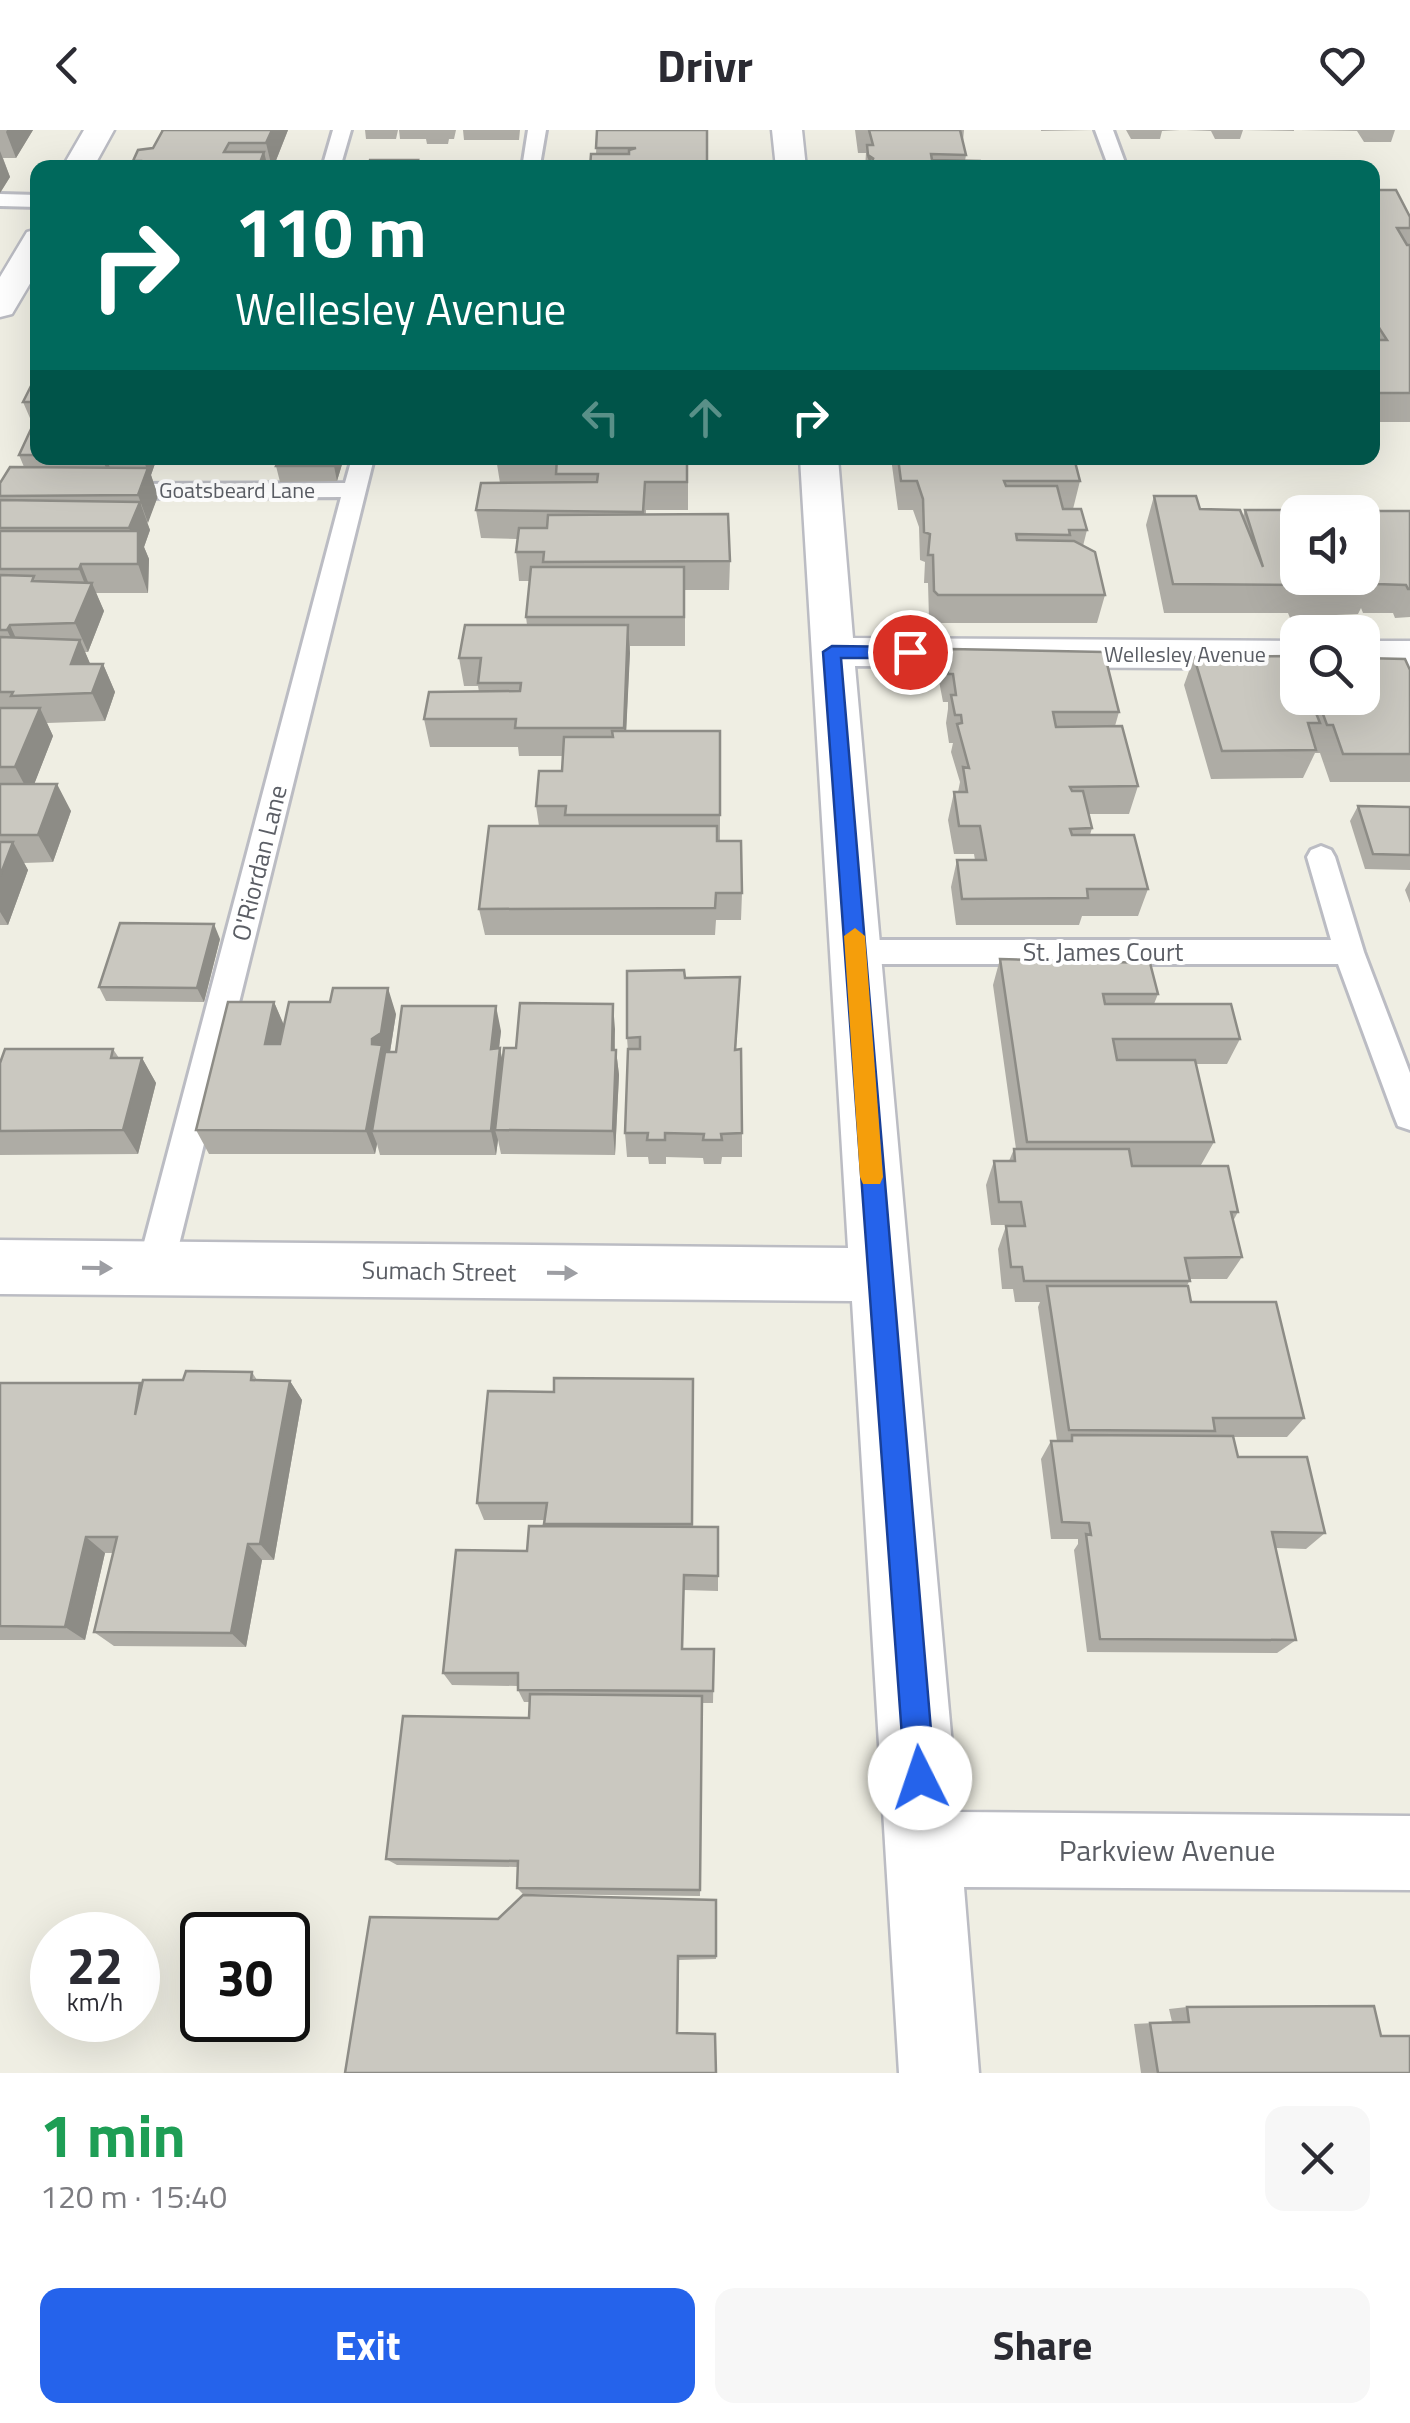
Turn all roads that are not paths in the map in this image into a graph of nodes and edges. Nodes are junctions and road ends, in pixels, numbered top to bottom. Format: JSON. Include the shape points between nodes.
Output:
{"nodes":[{"id":1,"x":99,"y":130,"type":"edge"},
{"id":2,"x":342,"y":130,"type":"edge"},
{"id":3,"x":536,"y":130,"type":"edge"},
{"id":4,"x":787,"y":130,"type":"edge"},
{"id":5,"x":1104,"y":130,"type":"edge"},
{"id":6,"x":82,"y":160,"type":"edge"},
{"id":7,"x":332,"y":160,"type":"edge"},
{"id":8,"x":532,"y":160,"type":"edge"},
{"id":9,"x":790,"y":160,"type":"edge"},
{"id":10,"x":1115,"y":160,"type":"edge"},
{"id":11,"x":0,"y":200,"type":"edge"},
{"id":12,"x":30,"y":201,"type":"edge"},
{"id":13,"x":30,"y":253,"type":"edge"},
{"id":14,"x":0,"y":307,"type":"edge"},
{"id":15,"x":361,"y":465,"type":"edge"},
{"id":16,"x":819,"y":465,"type":"edge"},
{"id":17,"x":354,"y":490,"type":"junction"},
{"id":18,"x":98,"y":491,"type":"edge"},
{"id":19,"x":832,"y":652,"type":"junction"},
{"id":20,"x":1280,"y":655,"type":"edge"},
{"id":21,"x":1380,"y":655,"type":"edge"},
{"id":22,"x":1410,"y":656,"type":"edge"},
{"id":23,"x":1321,"y":856,"type":"dead end"},
{"id":24,"x":856,"y":952,"type":"junction"},
{"id":25,"x":1349,"y":952,"type":"junction"},
{"id":26,"x":1410,"y":1116,"type":"edge"},
{"id":27,"x":0,"y":1267,"type":"edge"},
{"id":28,"x":155,"y":1269,"type":"junction"},
{"id":29,"x":878,"y":1275,"type":"junction"},
{"id":30,"x":924,"y":1849,"type":"junction"},
{"id":31,"x":1410,"y":1853,"type":"edge"},
{"id":32,"x":939,"y":2073,"type":"edge"}],
"edges":[{"from":1,"to":6,"type":"street"},
{"from":2,"to":7,"type":"lane"},
{"from":3,"to":8,"type":"lane"},
{"from":4,"to":9,"type":"street"},
{"from":5,"to":10,"type":"lane"},
{"from":11,"to":12,"type":"lane"},
{"from":13,"to":14,"type":"street"},
{"from":15,"to":17,"type":"lane","name":"O'Riordan Lane"},
{"from":16,"to":19,"type":"street"},
{"from":17,"to":18,"type":"lane","name":"Goatsbeard Lane"},
{"from":17,"to":28,"type":"lane","name":"O'Riordan Lane"},
{"from":19,"to":20,"type":"street","name":"Wellesley Avenue"},
{"from":19,"to":24,"type":"street"},
{"from":21,"to":22,"type":"street"},
{"from":23,"to":25,"type":"lane"},
{"from":24,"to":25,"type":"lane","name":"St. James Court"},
{"from":24,"to":29,"type":"street"},
{"from":25,"to":26,"type":"lane"},
{"from":27,"to":28,"type":"street","name":"Sumach Street","one_way":true},
{"from":28,"to":29,"type":"street","name":"Sumach Street","one_way":true},
{"from":29,"to":30,"type":"street"},
{"from":30,"to":31,"type":"street","name":"Parkview Avenue"},
{"from":30,"to":32,"type":"street"}]}
